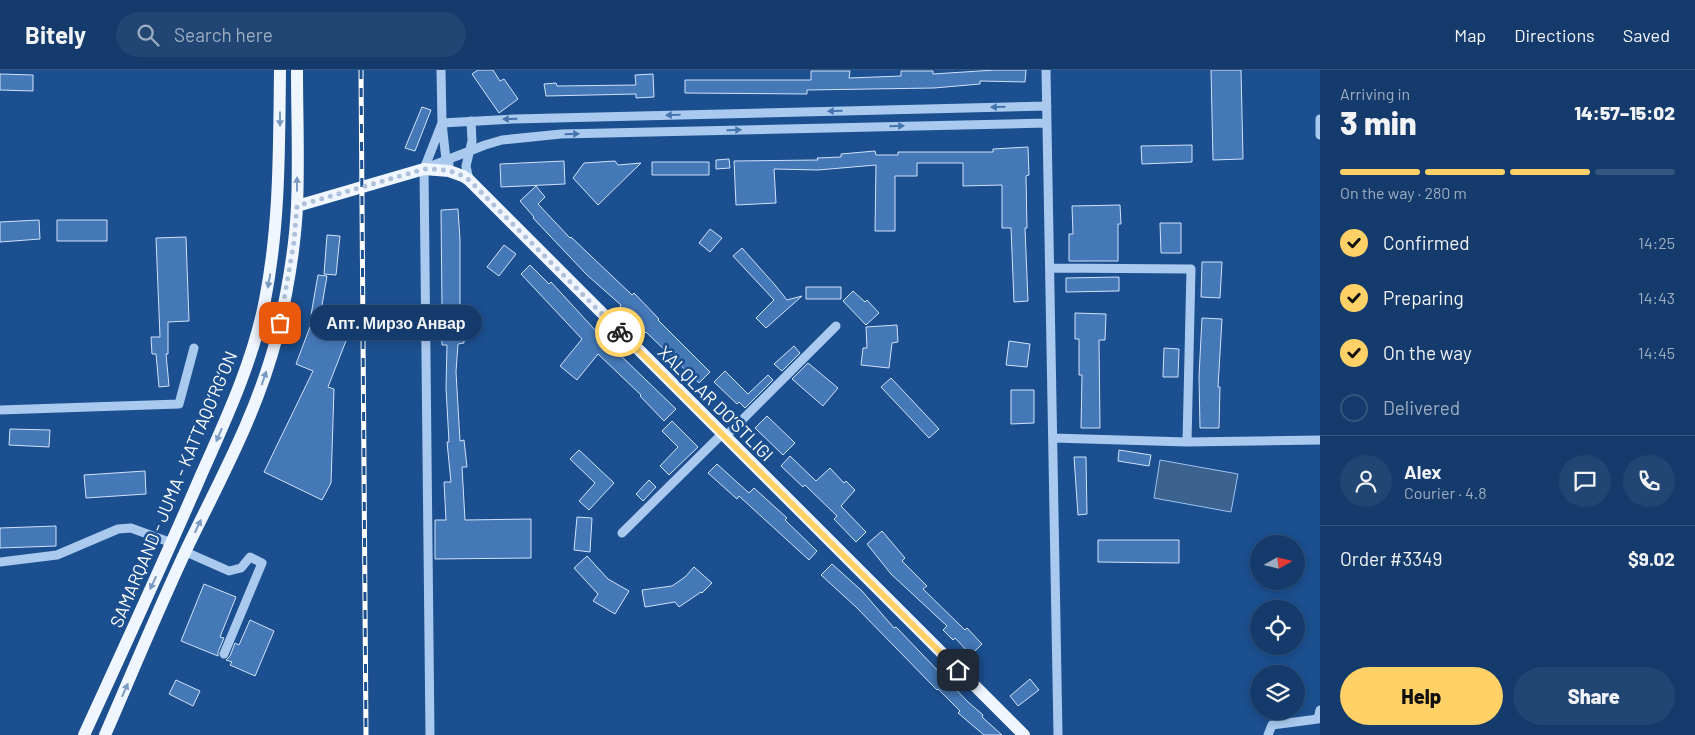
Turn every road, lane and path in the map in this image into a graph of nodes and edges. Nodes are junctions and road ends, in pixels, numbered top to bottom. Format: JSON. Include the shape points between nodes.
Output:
{"nodes":[{"id":1,"x":280,"y":70,"type":"edge"},
{"id":2,"x":297,"y":70,"type":"edge"},
{"id":3,"x":441,"y":70,"type":"edge"},
{"id":4,"x":1046,"y":70,"type":"edge"},
{"id":5,"x":1046,"y":106,"type":"junction"},
{"id":6,"x":1320,"y":119,"type":"edge"},
{"id":7,"x":471,"y":121,"type":"junction"},
{"id":8,"x":442,"y":123,"type":"junction"},
{"id":9,"x":1047,"y":123,"type":"junction"},
{"id":10,"x":1320,"y":135,"type":"edge"},
{"id":11,"x":469,"y":151,"type":"junction"},
{"id":12,"x":446,"y":160,"type":"junction"},
{"id":13,"x":424,"y":169,"type":"junction"},
{"id":14,"x":456,"y":173,"type":"junction"},
{"id":15,"x":469,"y":180,"type":"junction"},
{"id":16,"x":297,"y":206,"type":"junction"},
{"id":17,"x":1050,"y":268,"type":"junction"},
{"id":18,"x":836,"y":326,"type":"dead end"},
{"id":19,"x":194,"y":348,"type":"dead end"},
{"id":20,"x":0,"y":410,"type":"edge"},
{"id":21,"x":724,"y":436,"type":"junction"},
{"id":22,"x":1052,"y":438,"type":"junction"},
{"id":23,"x":1320,"y":440,"type":"edge"},
{"id":24,"x":1188,"y":442,"type":"junction"},
{"id":25,"x":622,"y":533,"type":"dead end"},
{"id":26,"x":172,"y":543,"type":"junction"},
{"id":27,"x":186,"y":552,"type":"junction"},
{"id":28,"x":0,"y":562,"type":"edge"},
{"id":29,"x":224,"y":654,"type":"dead end"},
{"id":30,"x":1319,"y":716,"type":"edge"},
{"id":31,"x":84,"y":735,"type":"edge"},
{"id":32,"x":105,"y":735,"type":"edge"},
{"id":33,"x":430,"y":735,"type":"edge"},
{"id":34,"x":1024,"y":735,"type":"edge"},
{"id":35,"x":1058,"y":735,"type":"edge"},
{"id":36,"x":1268,"y":735,"type":"edge"}],
"edges":[{"from":1,"to":26,"type":"main road","name":"SAMARQAND - JUMA - KATTAQO‘RG‘ON","one_way":true,"via":[[278,213],[265,300],[240,385]]},
{"from":16,"to":2,"type":"main road","name":"SAMARQAND - JUMA - KATTAQO‘RG‘ON","one_way":true},
{"from":3,"to":8,"type":"street"},
{"from":4,"to":5,"type":"street"},
{"from":5,"to":7,"type":"street","one_way":true},
{"from":5,"to":9,"type":"street"},
{"from":6,"to":10,"type":"street"},
{"from":7,"to":8,"type":"street"},
{"from":7,"to":11,"type":"street"},
{"from":8,"to":12,"type":"street"},
{"from":8,"to":13,"type":"street"},
{"from":11,"to":9,"type":"street","one_way":true,"via":[[502,140],[561,134]]},
{"from":9,"to":17,"type":"street"},
{"from":11,"to":12,"type":"street"},
{"from":11,"to":15,"type":"street","via":[[466,166]]},
{"from":12,"to":13,"type":"street"},
{"from":12,"to":14,"type":"street"},
{"from":13,"to":14,"type":"main road","name":"XALQLAR DO’STLIGI"},
{"from":13,"to":16,"type":"main road","name":"XALQLAR DO’STLIGI"},
{"from":13,"to":33,"type":"street"},
{"from":14,"to":15,"type":"main road","name":"XALQLAR DO’STLIGI"},
{"from":15,"to":21,"type":"main road","name":"XALQLAR DO’STLIGI"},
{"from":27,"to":16,"type":"main road","name":"SAMARQAND - JUMA - KATTAQO‘RG‘ON","one_way":true,"via":[[239,438],[269,362],[283,308]]},
{"from":17,"to":22,"type":"street"},
{"from":17,"to":24,"type":"street","via":[[1191,270]]},
{"from":18,"to":21,"type":"street"},
{"from":19,"to":20,"type":"street","via":[[179,404]]},
{"from":21,"to":25,"type":"street"},
{"from":21,"to":34,"type":"main road","name":"XALQLAR DO’STLIGI"},
{"from":22,"to":24,"type":"street"},
{"from":22,"to":35,"type":"street"},
{"from":23,"to":24,"type":"street"},
{"from":26,"to":28,"type":"street","via":[[131,528],[118,530],[58,555]]},
{"from":26,"to":31,"type":"main road","name":"SAMARQAND - JUMA - KATTAQO‘RG‘ON","one_way":true},
{"from":27,"to":29,"type":"street","via":[[229,571],[241,568],[250,557],[262,562]]},
{"from":32,"to":27,"type":"main road","name":"SAMARQAND - JUMA - KATTAQO‘RG‘ON","one_way":true},
{"from":30,"to":36,"type":"street","via":[[1272,725]]}]}
